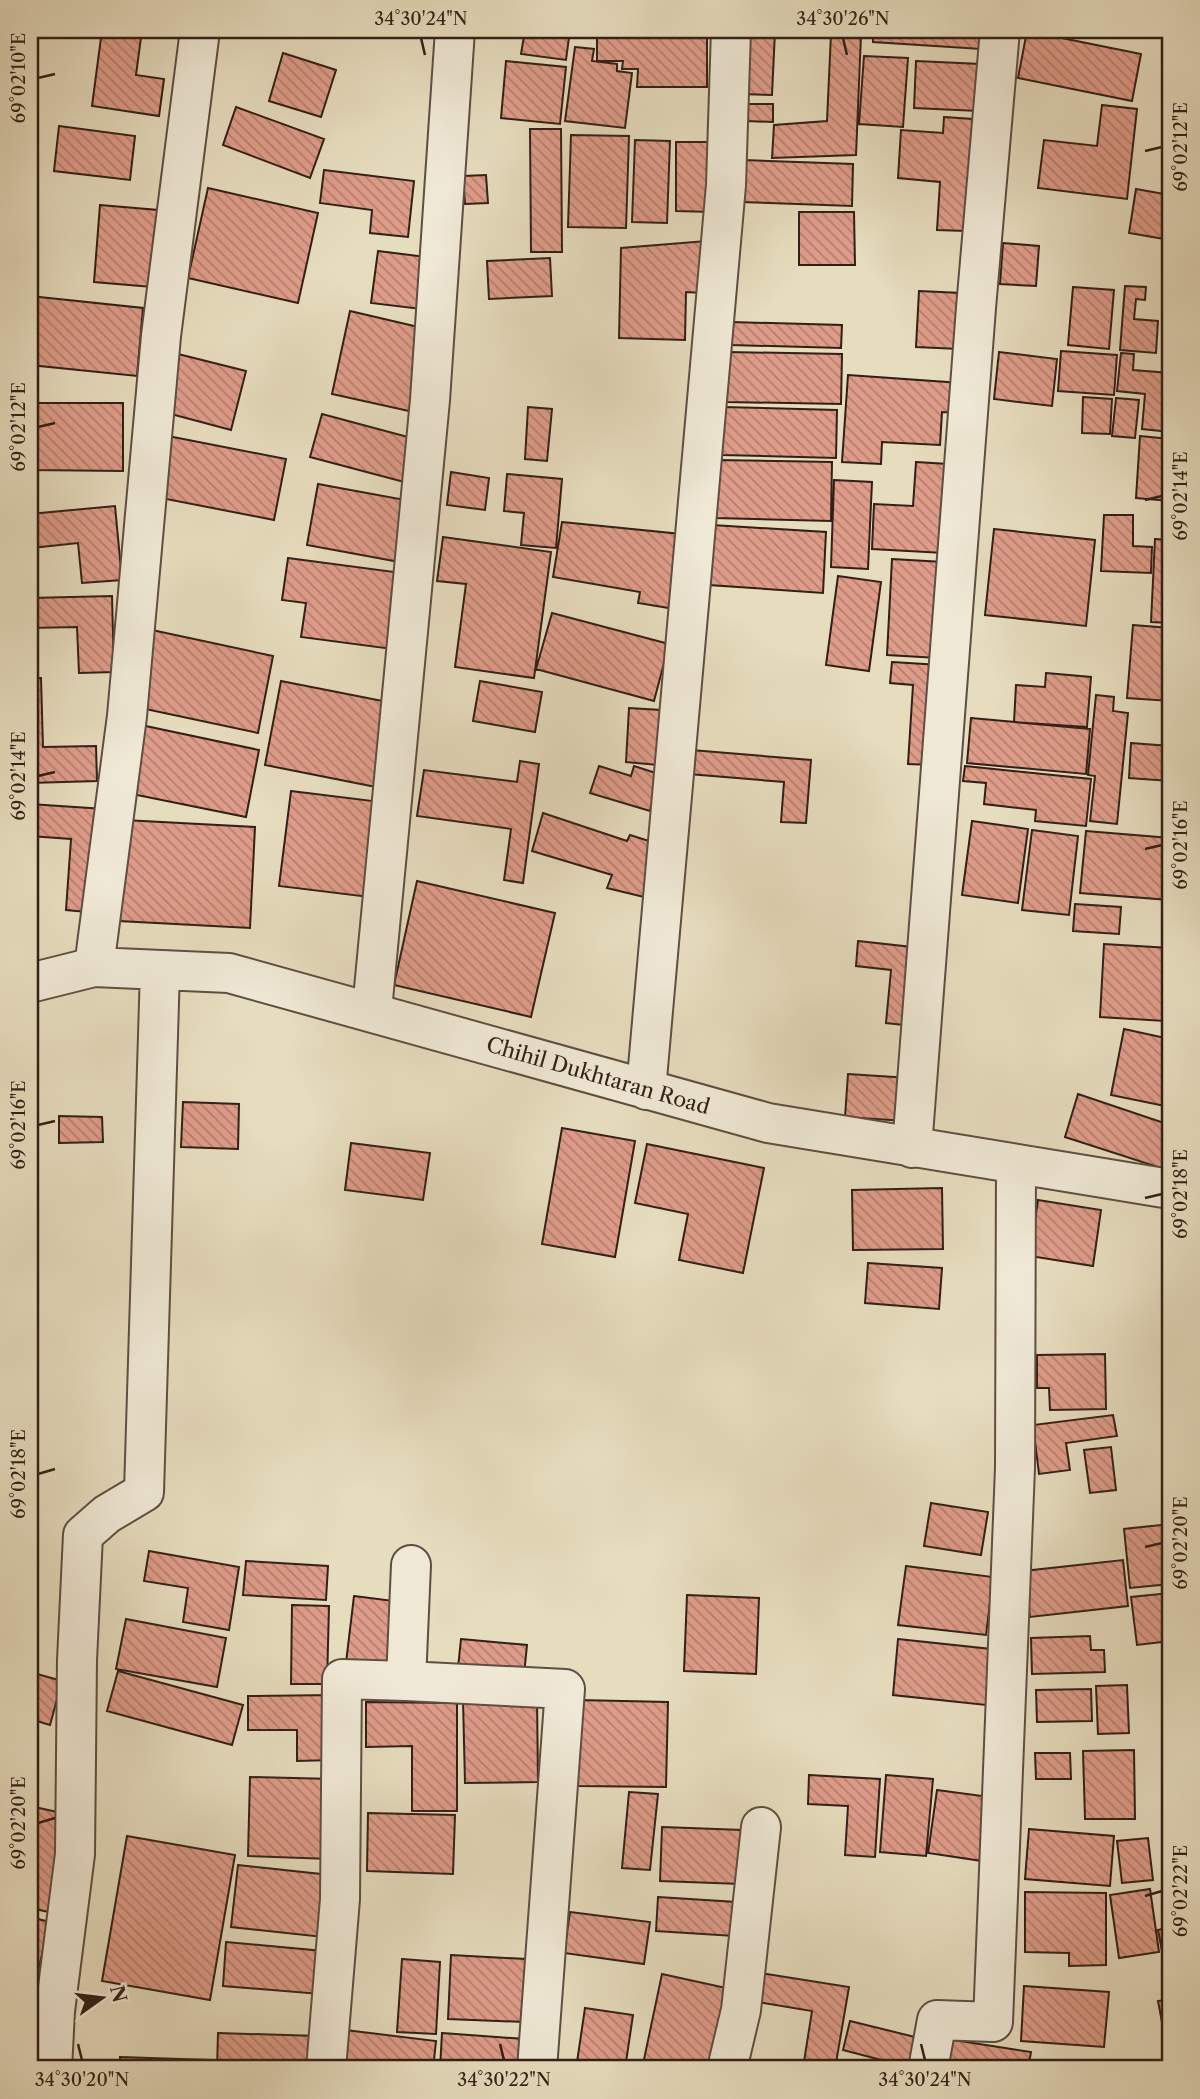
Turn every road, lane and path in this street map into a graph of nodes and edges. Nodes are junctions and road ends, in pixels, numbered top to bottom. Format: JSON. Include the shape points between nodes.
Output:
{"nodes":[{"id":1,"x":200,"y":30,"type":"edge"},
{"id":2,"x":455,"y":30,"type":"edge"},
{"id":3,"x":731,"y":30,"type":"edge"},
{"id":4,"x":1000,"y":30,"type":"edge"},
{"id":5,"x":94,"y":967,"type":"junction"},
{"id":6,"x":160,"y":970,"type":"junction"},
{"id":7,"x":30,"y":983,"type":"edge"},
{"id":8,"x":372,"y":1010,"type":"junction"},
{"id":9,"x":646,"y":1090,"type":"junction"},
{"id":10,"x":912,"y":1148,"type":"junction"},
{"id":11,"x":1016,"y":1164,"type":"junction"},
{"id":12,"x":1170,"y":1189,"type":"edge"},
{"id":13,"x":411,"y":1565,"type":"dead end"},
{"id":14,"x":406,"y":1681,"type":"junction"},
{"id":15,"x":761,"y":1827,"type":"dead end"},
{"id":16,"x":52,"y":2069,"type":"edge"},
{"id":17,"x":326,"y":2069,"type":"edge"},
{"id":18,"x":537,"y":2069,"type":"edge"},
{"id":19,"x":727,"y":2069,"type":"edge"},
{"id":20,"x":928,"y":2069,"type":"edge"}],
"edges":[{"from":1,"to":5,"type":"street","via":[[161,336],[127,716]]},
{"from":2,"to":8,"type":"street","via":[[430,400]]},
{"from":3,"to":9,"type":"street","via":[[726,185]]},
{"from":4,"to":10,"type":"street"},
{"from":5,"to":6,"type":"street","name":"Chihil Dukhtaran Road"},
{"from":5,"to":7,"type":"street","name":"Chihil Dukhtaran Road"},
{"from":6,"to":8,"type":"street","name":"Chihil Dukhtaran Road","via":[[229,973]]},
{"from":6,"to":16,"type":"street","via":[[144,1492],[83,1535],[75,1854]]},
{"from":8,"to":9,"type":"street","name":"Chihil Dukhtaran Road"},
{"from":9,"to":10,"type":"street","name":"Chihil Dukhtaran Road","via":[[768,1123]]},
{"from":10,"to":11,"type":"street","name":"Chihil Dukhtaran Road"},
{"from":11,"to":12,"type":"street","name":"Chihil Dukhtaran Road"},
{"from":11,"to":20,"type":"street","via":[[1015,1468],[993,2022],[937,2020]]},
{"from":13,"to":14,"type":"street"},
{"from":14,"to":17,"type":"street","via":[[342,1679],[340,1899]]},
{"from":14,"to":18,"type":"street","via":[[565,1689]]},
{"from":15,"to":19,"type":"street","via":[[741,2010]]}]}
